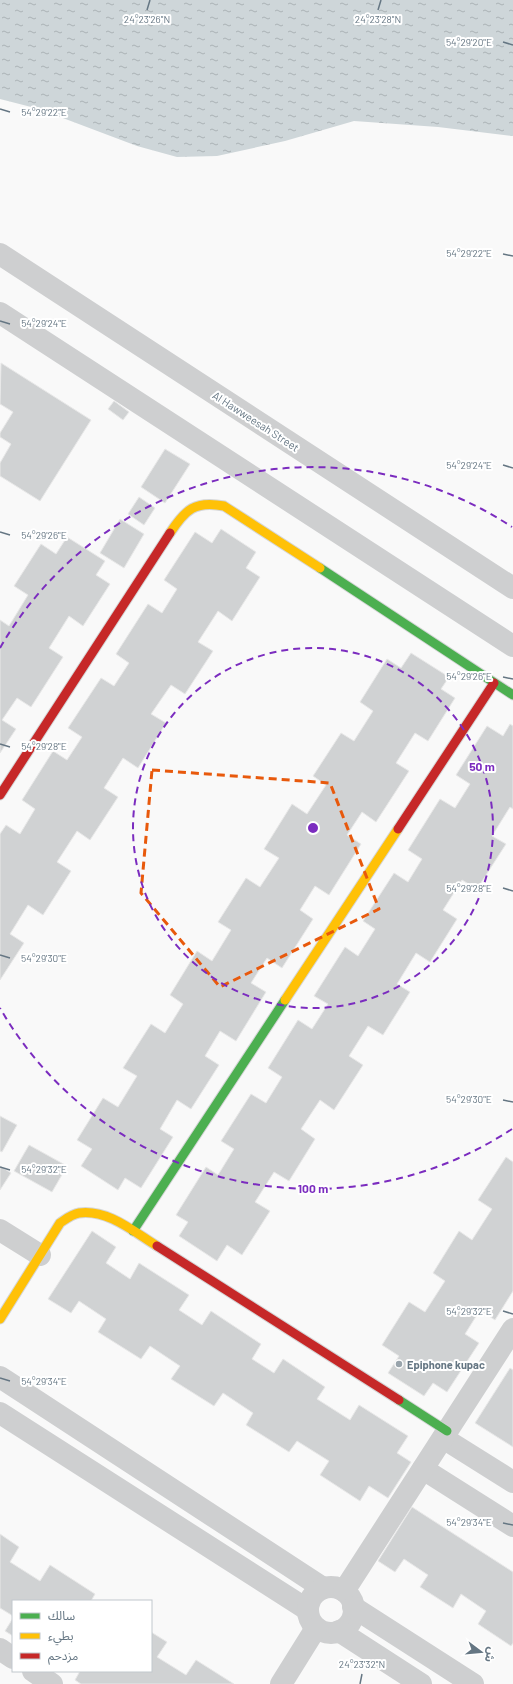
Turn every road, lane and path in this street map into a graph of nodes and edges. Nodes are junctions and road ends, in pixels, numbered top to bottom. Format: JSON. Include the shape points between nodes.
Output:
{"nodes":[{"id":1,"x":0,"y":254,"type":"edge"},
{"id":2,"x":0,"y":313,"type":"edge"},
{"id":3,"x":513,"y":588,"type":"edge"},
{"id":4,"x":513,"y":646,"type":"edge"},
{"id":5,"x":494,"y":683,"type":"junction"},
{"id":6,"x":513,"y":695,"type":"edge"},
{"id":7,"x":0,"y":795,"type":"edge"},
{"id":8,"x":0,"y":1230,"type":"edge"},
{"id":9,"x":134,"y":1231,"type":"junction"},
{"id":10,"x":40,"y":1255,"type":"junction"},
{"id":11,"x":0,"y":1319,"type":"edge"},
{"id":12,"x":513,"y":1329,"type":"edge"},
{"id":13,"x":8,"y":1382,"type":"edge"},
{"id":14,"x":0,"y":1412,"type":"edge"},
{"id":15,"x":445,"y":1435,"type":"junction"},
{"id":16,"x":423,"y":1469,"type":"junction"},
{"id":17,"x":513,"y":1482,"type":"edge"},
{"id":18,"x":513,"y":1526,"type":"edge"},
{"id":19,"x":323,"y":1588,"type":"junction"},
{"id":20,"x":349,"y":1599,"type":"junction"},
{"id":21,"x":312,"y":1619,"type":"junction"},
{"id":22,"x":339,"y":1631,"type":"junction"},
{"id":23,"x":0,"y":1649,"type":"edge"},
{"id":24,"x":12,"y":1657,"type":"edge"},
{"id":25,"x":34,"y":1672,"type":"edge"},
{"id":26,"x":52,"y":1684,"type":"edge"},
{"id":27,"x":281,"y":1684,"type":"edge"},
{"id":28,"x":421,"y":1684,"type":"edge"},
{"id":29,"x":473,"y":1684,"type":"edge"}],
"edges":[{"from":1,"to":3,"type":"street","name":"Al Hawweesah Street"},
{"from":2,"to":4,"type":"street"},
{"from":5,"to":6,"type":"street"},
{"from":5,"to":7,"type":"street","via":[[224,506],[196,505],[181,516]]},
{"from":5,"to":9,"type":"street"},
{"from":8,"to":10,"type":"street"},
{"from":9,"to":10,"type":"street","via":[[100,1212],[78,1213],[60,1223]]},
{"from":9,"to":15,"type":"street"},
{"from":10,"to":11,"type":"street"},
{"from":12,"to":15,"type":"street"},
{"from":13,"to":14,"type":"street"},
{"from":13,"to":19,"type":"street"},
{"from":14,"to":21,"type":"street"},
{"from":15,"to":16,"type":"street"},
{"from":15,"to":17,"type":"street"},
{"from":16,"to":18,"type":"street"},
{"from":16,"to":20,"type":"street"},
{"from":19,"to":20,"type":"street","via":[[330,1587]]},
{"from":19,"to":21,"type":"street","via":[[312,1597]]},
{"from":20,"to":22,"type":"street","via":[[351,1621],[346,1628]]},
{"from":20,"to":29,"type":"street"},
{"from":21,"to":22,"type":"street","via":[[332,1633]]},
{"from":21,"to":27,"type":"street"},
{"from":22,"to":28,"type":"street"},
{"from":23,"to":24,"type":"street"},
{"from":25,"to":26,"type":"street"}]}
